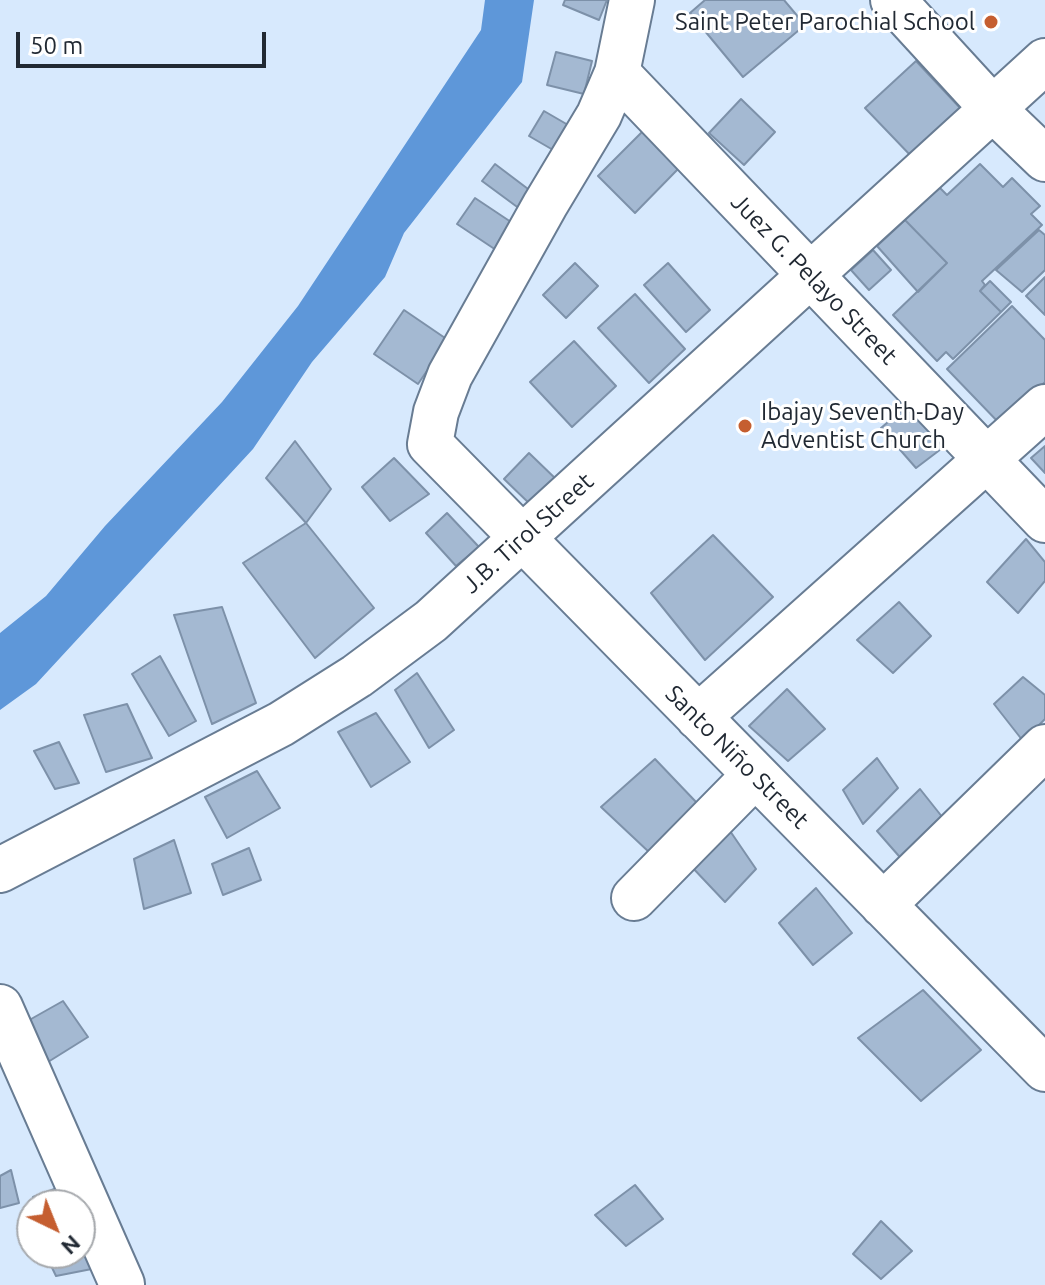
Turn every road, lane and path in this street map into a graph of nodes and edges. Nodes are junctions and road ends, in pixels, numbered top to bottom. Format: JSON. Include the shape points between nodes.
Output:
{"nodes":[{"id":1,"x":632,"y":0,"type":"edge"},
{"id":2,"x":893,"y":0,"type":"edge"},
{"id":3,"x":1045,"y":61,"type":"edge"},
{"id":4,"x":617,"y":73,"type":"junction"},
{"id":5,"x":993,"y":109,"type":"junction"},
{"id":6,"x":1045,"y":159,"type":"edge"},
{"id":7,"x":809,"y":275,"type":"junction"},
{"id":8,"x":1045,"y":407,"type":"edge"},
{"id":9,"x":987,"y":459,"type":"junction"},
{"id":10,"x":1045,"y":520,"type":"edge"},
{"id":11,"x":523,"y":539,"type":"junction"},
{"id":12,"x":698,"y":717,"type":"junction"},
{"id":13,"x":1045,"y":747,"type":"edge"},
{"id":14,"x":755,"y":775,"type":"junction"},
{"id":15,"x":0,"y":870,"type":"edge"},
{"id":16,"x":634,"y":898,"type":"dead end"},
{"id":17,"x":883,"y":905,"type":"junction"},
{"id":18,"x":0,"y":1007,"type":"edge"},
{"id":19,"x":1045,"y":1069,"type":"edge"},
{"id":20,"x":122,"y":1284,"type":"edge"}],
"edges":[{"from":1,"to":4,"type":"street"},
{"from":2,"to":5,"type":"street"},
{"from":3,"to":5,"type":"street","name":"J.B. Tirol Street"},
{"from":4,"to":7,"type":"street","name":"Juez G. Pelayo Street"},
{"from":4,"to":11,"type":"street","name":"Santo Niño Street","via":[[599,115],[450,375],[436,412],[430,444]]},
{"from":5,"to":6,"type":"street"},
{"from":5,"to":7,"type":"street","name":"J.B. Tirol Street"},
{"from":7,"to":9,"type":"street","name":"Juez G. Pelayo Street"},
{"from":7,"to":11,"type":"street","name":"J.B. Tirol Street"},
{"from":8,"to":9,"type":"street"},
{"from":9,"to":10,"type":"street","name":"Juez G. Pelayo Street"},
{"from":9,"to":12,"type":"street"},
{"from":11,"to":12,"type":"street","name":"Santo Niño Street"},
{"from":11,"to":15,"type":"street","name":"J.B. Tirol Street","via":[[431,621],[357,676],[281,724]]},
{"from":12,"to":14,"type":"street","name":"Santo Niño Street"},
{"from":13,"to":17,"type":"street"},
{"from":14,"to":16,"type":"street"},
{"from":14,"to":17,"type":"street","name":"Santo Niño Street"},
{"from":17,"to":19,"type":"street","name":"Santo Niño Street"},
{"from":18,"to":20,"type":"street"}]}
